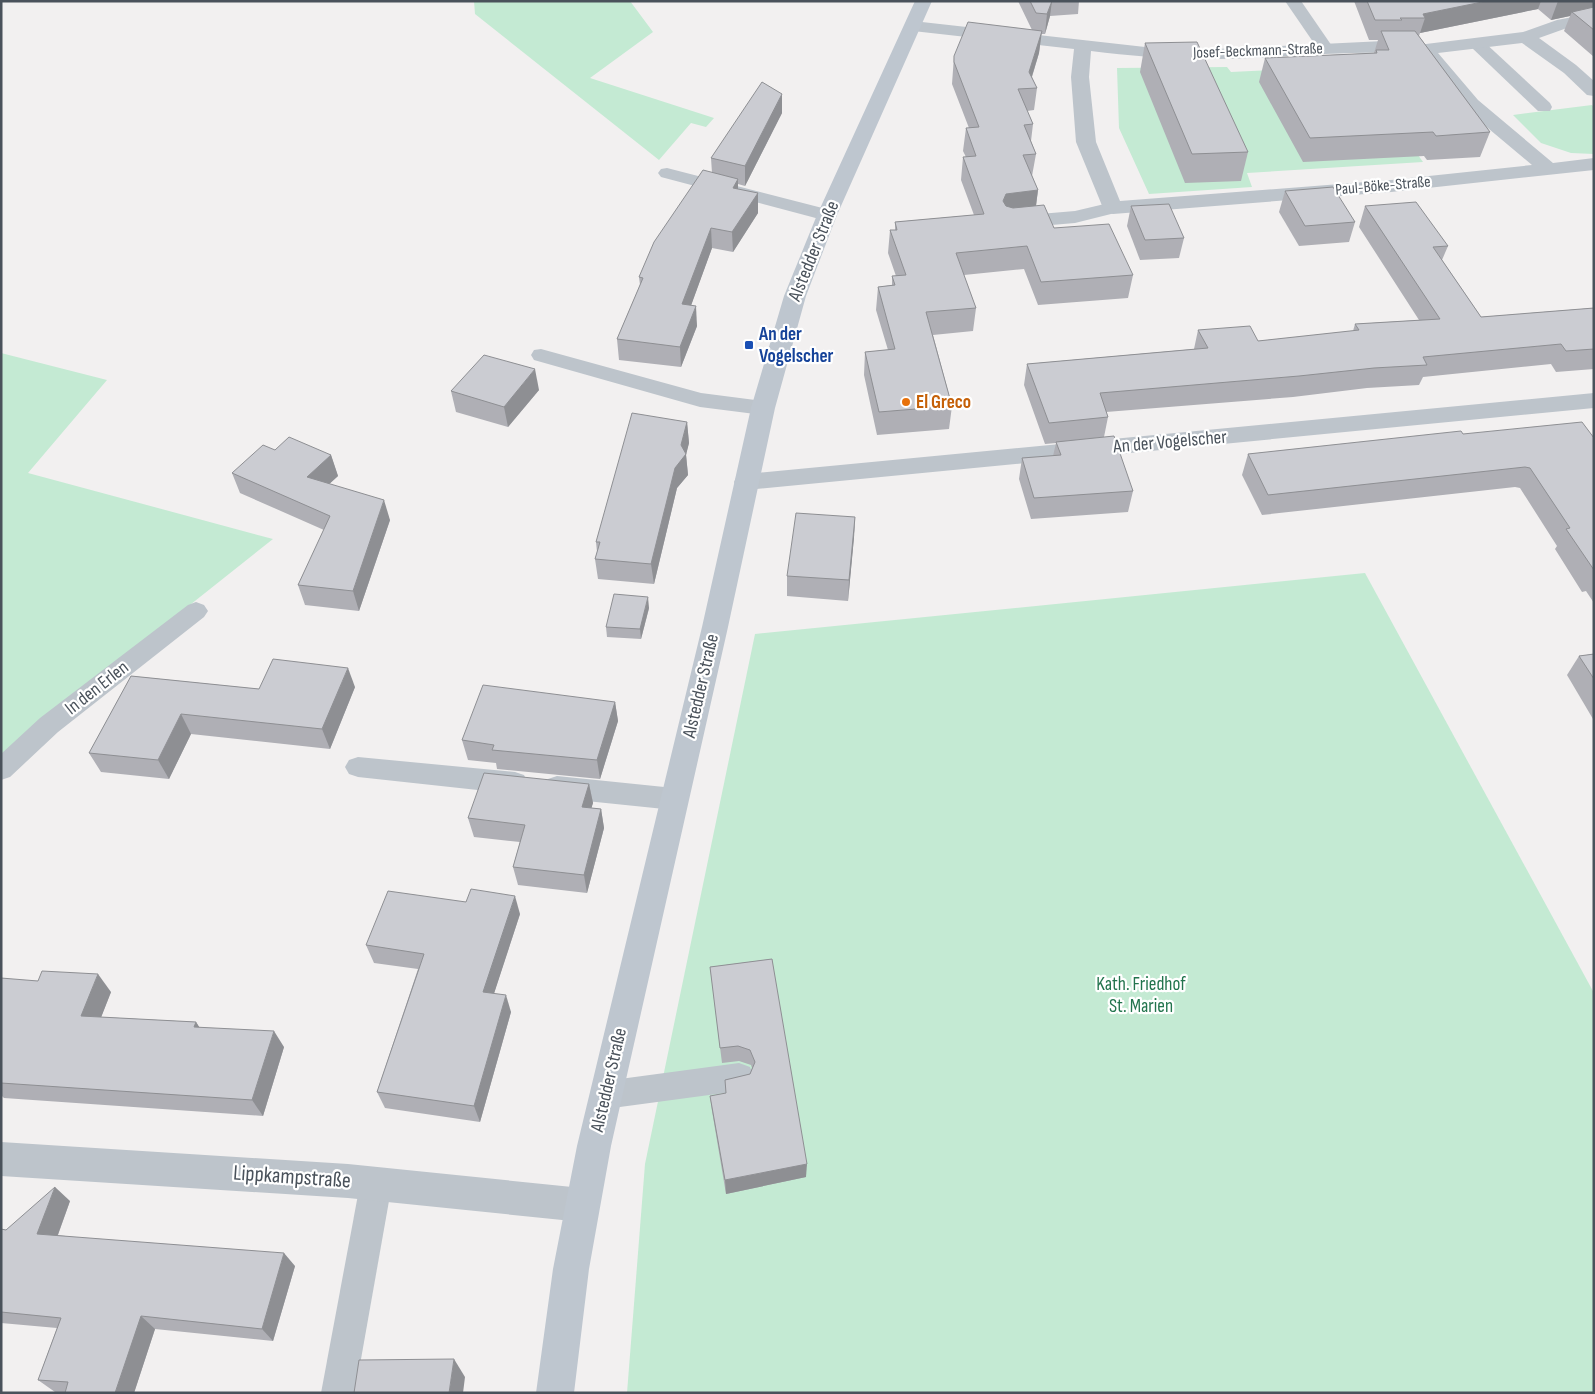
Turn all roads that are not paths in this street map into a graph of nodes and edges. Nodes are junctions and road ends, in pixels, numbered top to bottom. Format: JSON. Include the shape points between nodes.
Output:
{"nodes":[{"id":1,"x":924,"y":1,"type":"edge"},
{"id":2,"x":1293,"y":1,"type":"edge"},
{"id":3,"x":1594,"y":18,"type":"edge"},
{"id":4,"x":913,"y":26,"type":"junction"},
{"id":5,"x":1526,"y":37,"type":"junction"},
{"id":6,"x":1476,"y":43,"type":"junction"},
{"id":7,"x":1083,"y":46,"type":"junction"},
{"id":8,"x":1326,"y":49,"type":"junction"},
{"id":9,"x":1426,"y":49,"type":"junction"},
{"id":10,"x":1594,"y":91,"type":"edge"},
{"id":11,"x":1544,"y":107,"type":"dead end"},
{"id":12,"x":1594,"y":164,"type":"edge"},
{"id":13,"x":1549,"y":169,"type":"junction"},
{"id":14,"x":667,"y":173,"type":"dead end"},
{"id":15,"x":1113,"y":208,"type":"junction"},
{"id":16,"x":827,"y":216,"type":"junction"},
{"id":17,"x":1011,"y":223,"type":"edge"},
{"id":18,"x":541,"y":355,"type":"dead end"},
{"id":19,"x":1594,"y":400,"type":"edge"},
{"id":20,"x":763,"y":408,"type":"junction"},
{"id":21,"x":746,"y":482,"type":"junction"},
{"id":22,"x":196,"y":611,"type":"dead end"},
{"id":23,"x":358,"y":767,"type":"dead end"},
{"id":24,"x":1,"y":770,"type":"edge"},
{"id":25,"x":674,"y":799,"type":"junction"},
{"id":26,"x":739,"y":1077,"type":"edge"},
{"id":27,"x":605,"y":1095,"type":"junction"},
{"id":28,"x":1,"y":1159,"type":"edge"},
{"id":29,"x":376,"y":1184,"type":"junction"},
{"id":30,"x":582,"y":1205,"type":"junction"},
{"id":31,"x":338,"y":1393,"type":"edge"},
{"id":32,"x":555,"y":1393,"type":"edge"}],
"edges":[{"from":1,"to":4,"type":"street","name":"Alstedder Straße"},
{"from":2,"to":8,"type":"lane"},
{"from":3,"to":5,"type":"street","name":"Josef-Beckmann-Straße","via":[[1563,24]]},
{"from":4,"to":7,"type":"street","name":"Josef-Beckmann-Straße"},
{"from":4,"to":16,"type":"street","name":"Alstedder Straße"},
{"from":5,"to":6,"type":"street","name":"Josef-Beckmann-Straße"},
{"from":5,"to":10,"type":"street","via":[[1570,68]]},
{"from":6,"to":9,"type":"street","name":"Josef-Beckmann-Straße"},
{"from":6,"to":11,"type":"lane"},
{"from":7,"to":8,"type":"street","name":"Josef-Beckmann-Straße","via":[[1154,53],[1217,54]]},
{"from":7,"to":15,"type":"street","via":[[1080,77],[1086,142]]},
{"from":8,"to":9,"type":"street","name":"Josef-Beckmann-Straße","via":[[1384,46]]},
{"from":9,"to":13,"type":"street","via":[[1471,104]]},
{"from":12,"to":13,"type":"street","name":"Paul-Böke-Straße"},
{"from":13,"to":15,"type":"street","name":"Paul-Böke-Straße","via":[[1391,186]]},
{"from":14,"to":16,"type":"lane"},
{"from":15,"to":17,"type":"lane","via":[[1075,217]]},
{"from":16,"to":20,"type":"street","name":"Alstedder Straße","via":[[795,296]]},
{"from":18,"to":20,"type":"lane","via":[[700,400]]},
{"from":19,"to":21,"type":"street","name":"An der Vogelscher"},
{"from":20,"to":21,"type":"street","name":"Alstedder Straße"},
{"from":21,"to":25,"type":"street","name":"Alstedder Straße"},
{"from":22,"to":24,"type":"lane","name":"In den Erlen","via":[[49,725]]},
{"from":23,"to":25,"type":"lane"},
{"from":25,"to":27,"type":"street","name":"Alstedder Straße"},
{"from":26,"to":27,"type":"lane"},
{"from":27,"to":30,"type":"street","name":"Alstedder Straße"},
{"from":28,"to":29,"type":"street","name":"Lippkampstraße"},
{"from":29,"to":30,"type":"street","name":"Lippkampstraße"},
{"from":29,"to":31,"type":"lane"},
{"from":30,"to":32,"type":"street","name":"Alstedder Straße"}]}
